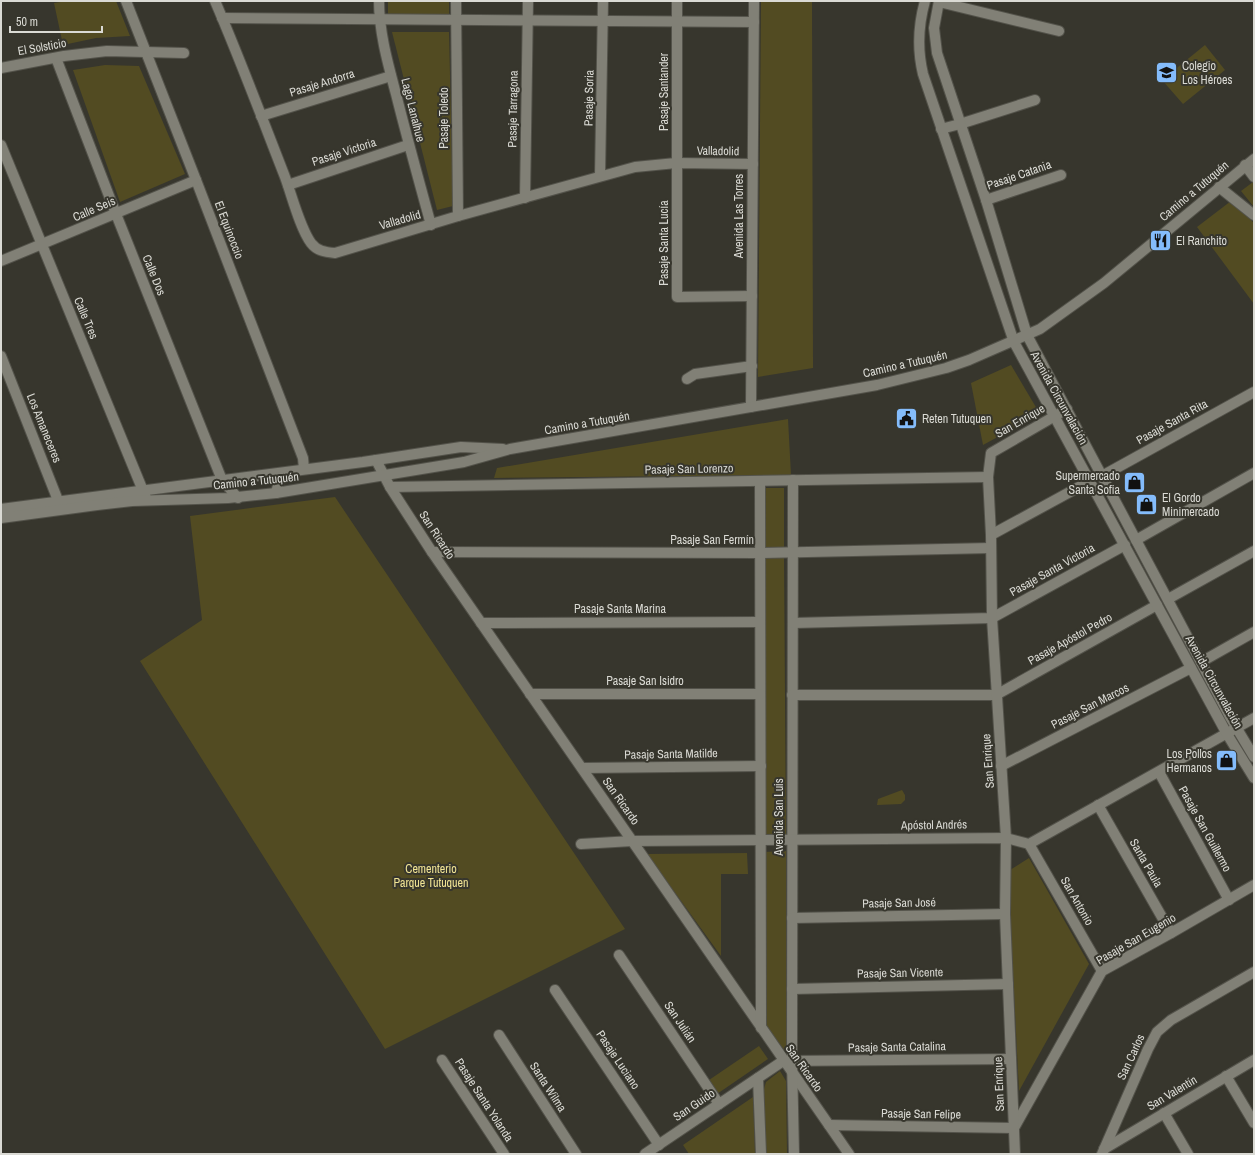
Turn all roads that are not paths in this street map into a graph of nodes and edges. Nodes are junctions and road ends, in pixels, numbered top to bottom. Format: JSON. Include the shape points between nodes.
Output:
{"nodes":[{"id":1,"x":126,"y":1,"type":"edge"},
{"id":2,"x":215,"y":1,"type":"edge"},
{"id":3,"x":379,"y":1,"type":"edge"},
{"id":4,"x":456,"y":1,"type":"edge"},
{"id":5,"x":528,"y":1,"type":"edge"},
{"id":6,"x":603,"y":1,"type":"edge"},
{"id":7,"x":677,"y":1,"type":"edge"},
{"id":8,"x":754,"y":1,"type":"edge"},
{"id":9,"x":925,"y":1,"type":"edge"},
{"id":10,"x":939,"y":2,"type":"edge"},
{"id":11,"x":222,"y":18,"type":"junction"},
{"id":12,"x":379,"y":19,"type":"junction"},
{"id":13,"x":456,"y":20,"type":"junction"},
{"id":14,"x":527,"y":20,"type":"junction"},
{"id":15,"x":603,"y":21,"type":"junction"},
{"id":16,"x":677,"y":22,"type":"junction"},
{"id":17,"x":754,"y":22,"type":"junction"},
{"id":18,"x":1058,"y":31,"type":"dead end"},
{"id":19,"x":146,"y":52,"type":"junction"},
{"id":20,"x":184,"y":53,"type":"dead end"},
{"id":21,"x":56,"y":58,"type":"junction"},
{"id":22,"x":1,"y":68,"type":"edge"},
{"id":23,"x":391,"y":76,"type":"junction"},
{"id":24,"x":1035,"y":100,"type":"dead end"},
{"id":25,"x":261,"y":116,"type":"junction"},
{"id":26,"x":960,"y":124,"type":"junction"},
{"id":27,"x":941,"y":129,"type":"junction"},
{"id":28,"x":1,"y":145,"type":"edge"},
{"id":29,"x":408,"y":145,"type":"junction"},
{"id":30,"x":1254,"y":158,"type":"edge"},
{"id":31,"x":676,"y":163,"type":"junction"},
{"id":32,"x":753,"y":164,"type":"junction"},
{"id":33,"x":1245,"y":165,"type":"junction"},
{"id":34,"x":1061,"y":174,"type":"dead end"},
{"id":35,"x":600,"y":176,"type":"junction"},
{"id":36,"x":1254,"y":177,"type":"edge"},
{"id":37,"x":196,"y":180,"type":"junction"},
{"id":38,"x":288,"y":185,"type":"junction"},
{"id":39,"x":1219,"y":187,"type":"junction"},
{"id":40,"x":525,"y":198,"type":"junction"},
{"id":41,"x":986,"y":200,"type":"junction"},
{"id":42,"x":116,"y":214,"type":"junction"},
{"id":43,"x":1254,"y":215,"type":"edge"},
{"id":44,"x":458,"y":216,"type":"junction"},
{"id":45,"x":431,"y":225,"type":"junction"},
{"id":46,"x":42,"y":245,"type":"junction"},
{"id":47,"x":1,"y":261,"type":"edge"},
{"id":48,"x":752,"y":296,"type":"junction"},
{"id":49,"x":1027,"y":335,"type":"junction"},
{"id":50,"x":1014,"y":342,"type":"junction"},
{"id":51,"x":1,"y":356,"type":"edge"},
{"id":52,"x":752,"y":366,"type":"junction"},
{"id":53,"x":687,"y":379,"type":"dead end"},
{"id":54,"x":1254,"y":392,"type":"edge"},
{"id":55,"x":751,"y":407,"type":"junction"},
{"id":56,"x":1067,"y":409,"type":"junction"},
{"id":57,"x":1054,"y":416,"type":"junction"},
{"id":58,"x":510,"y":450,"type":"junction"},
{"id":59,"x":376,"y":460,"type":"junction"},
{"id":60,"x":304,"y":469,"type":"junction"},
{"id":61,"x":281,"y":473,"type":"junction"},
{"id":62,"x":1254,"y":474,"type":"edge"},
{"id":63,"x":384,"y":475,"type":"junction"},
{"id":64,"x":1102,"y":476,"type":"junction"},
{"id":65,"x":988,"y":477,"type":"junction"},
{"id":66,"x":222,"y":480,"type":"junction"},
{"id":67,"x":793,"y":480,"type":"junction"},
{"id":68,"x":760,"y":481,"type":"junction"},
{"id":69,"x":1090,"y":481,"type":"junction"},
{"id":70,"x":390,"y":486,"type":"junction"},
{"id":71,"x":276,"y":493,"type":"junction"},
{"id":72,"x":146,"y":496,"type":"junction"},
{"id":73,"x":238,"y":498,"type":"junction"},
{"id":74,"x":60,"y":506,"type":"junction"},
{"id":75,"x":1,"y":509,"type":"edge"},
{"id":76,"x":1,"y":518,"type":"edge"},
{"id":77,"x":991,"y":535,"type":"junction"},
{"id":78,"x":1136,"y":540,"type":"junction"},
{"id":79,"x":1125,"y":545,"type":"junction"},
{"id":80,"x":991,"y":548,"type":"junction"},
{"id":81,"x":1254,"y":551,"type":"edge"},
{"id":82,"x":432,"y":552,"type":"junction"},
{"id":83,"x":793,"y":552,"type":"junction"},
{"id":84,"x":760,"y":553,"type":"junction"},
{"id":85,"x":1168,"y":599,"type":"junction"},
{"id":86,"x":1157,"y":605,"type":"junction"},
{"id":87,"x":992,"y":618,"type":"junction"},
{"id":88,"x":760,"y":622,"type":"junction"},
{"id":89,"x":480,"y":623,"type":"junction"},
{"id":90,"x":793,"y":623,"type":"junction"},
{"id":91,"x":1254,"y":632,"type":"edge"},
{"id":92,"x":1201,"y":662,"type":"junction"},
{"id":93,"x":1191,"y":668,"type":"junction"},
{"id":94,"x":530,"y":694,"type":"junction"},
{"id":95,"x":760,"y":694,"type":"junction"},
{"id":96,"x":792,"y":695,"type":"junction"},
{"id":97,"x":996,"y":695,"type":"junction"},
{"id":98,"x":1254,"y":718,"type":"edge"},
{"id":99,"x":1236,"y":728,"type":"junction"},
{"id":100,"x":1227,"y":734,"type":"junction"},
{"id":101,"x":1254,"y":757,"type":"edge"},
{"id":102,"x":760,"y":766,"type":"junction"},
{"id":103,"x":1001,"y":766,"type":"junction"},
{"id":104,"x":582,"y":768,"type":"junction"},
{"id":105,"x":1159,"y":772,"type":"junction"},
{"id":106,"x":1254,"y":778,"type":"edge"},
{"id":107,"x":1098,"y":805,"type":"junction"},
{"id":108,"x":1006,"y":838,"type":"junction"},
{"id":109,"x":792,"y":839,"type":"junction"},
{"id":110,"x":761,"y":840,"type":"junction"},
{"id":111,"x":632,"y":841,"type":"junction"},
{"id":112,"x":580,"y":844,"type":"dead end"},
{"id":113,"x":1030,"y":844,"type":"junction"},
{"id":114,"x":1254,"y":885,"type":"edge"},
{"id":115,"x":1229,"y":900,"type":"junction"},
{"id":116,"x":1005,"y":914,"type":"junction"},
{"id":117,"x":792,"y":918,"type":"junction"},
{"id":118,"x":1171,"y":933,"type":"junction"},
{"id":119,"x":619,"y":955,"type":"dead end"},
{"id":120,"x":1102,"y":971,"type":"junction"},
{"id":121,"x":1254,"y":972,"type":"edge"},
{"id":122,"x":1008,"y":984,"type":"junction"},
{"id":123,"x":792,"y":989,"type":"junction"},
{"id":124,"x":555,"y":990,"type":"dead end"},
{"id":125,"x":761,"y":1028,"type":"junction"},
{"id":126,"x":499,"y":1035,"type":"dead end"},
{"id":127,"x":1011,"y":1059,"type":"junction"},
{"id":128,"x":442,"y":1060,"type":"dead end"},
{"id":129,"x":1254,"y":1060,"type":"edge"},
{"id":130,"x":788,"y":1061,"type":"junction"},
{"id":131,"x":792,"y":1073,"type":"junction"},
{"id":132,"x":1226,"y":1076,"type":"junction"},
{"id":133,"x":758,"y":1078,"type":"junction"},
{"id":134,"x":719,"y":1104,"type":"junction"},
{"id":135,"x":1164,"y":1113,"type":"junction"},
{"id":136,"x":1254,"y":1123,"type":"edge"},
{"id":137,"x":828,"y":1125,"type":"junction"},
{"id":138,"x":1014,"y":1128,"type":"junction"},
{"id":139,"x":659,"y":1144,"type":"junction"},
{"id":140,"x":1104,"y":1152,"type":"edge"},
{"id":141,"x":504,"y":1154,"type":"edge"},
{"id":142,"x":576,"y":1154,"type":"edge"},
{"id":143,"x":645,"y":1154,"type":"edge"},
{"id":144,"x":761,"y":1154,"type":"edge"},
{"id":145,"x":794,"y":1154,"type":"edge"},
{"id":146,"x":849,"y":1154,"type":"edge"},
{"id":147,"x":1015,"y":1154,"type":"edge"},
{"id":148,"x":1188,"y":1154,"type":"edge"}],
"edges":[{"from":1,"to":19,"type":"street","name":"El Equinoccio"},
{"from":2,"to":11,"type":"street","name":"Valladolid"},
{"from":3,"to":12,"type":"street","name":"Lago Lanalhue"},
{"from":4,"to":13,"type":"street","name":"Pasaje Toledo"},
{"from":5,"to":14,"type":"street","name":"Pasaje Tarragona"},
{"from":6,"to":15,"type":"street","name":"Pasaje Soria"},
{"from":7,"to":16,"type":"street","name":"Pasaje Santander"},
{"from":8,"to":17,"type":"street","name":"Avenida Las Torres"},
{"from":9,"to":27,"type":"street","name":"Avenida Circunvalación","via":[[918,34],[920,61]]},
{"from":10,"to":18,"type":"street"},
{"from":10,"to":26,"type":"street","name":"Avenida Circunvalación","via":[[935,40]]},
{"from":11,"to":12,"type":"street"},
{"from":11,"to":25,"type":"street","name":"Valladolid"},
{"from":12,"to":13,"type":"street"},
{"from":12,"to":23,"type":"street","name":"Lago Lanalhue"},
{"from":13,"to":14,"type":"street"},
{"from":13,"to":44,"type":"street","name":"Pasaje Toledo"},
{"from":14,"to":15,"type":"street"},
{"from":14,"to":40,"type":"street","name":"Pasaje Tarragona"},
{"from":15,"to":16,"type":"street"},
{"from":15,"to":35,"type":"street","name":"Pasaje Soria"},
{"from":16,"to":17,"type":"street"},
{"from":16,"to":31,"type":"street","name":"Pasaje Santander"},
{"from":17,"to":32,"type":"street","name":"Avenida Las Torres"},
{"from":19,"to":20,"type":"street","name":"El Solsticio"},
{"from":19,"to":21,"type":"street","name":"El Solsticio","via":[[107,51]]},
{"from":19,"to":37,"type":"street","name":"El Equinoccio"},
{"from":21,"to":22,"type":"street","name":"El Solsticio"},
{"from":21,"to":42,"type":"street","name":"Calle Dos"},
{"from":23,"to":25,"type":"street","name":"Pasaje Andorra"},
{"from":23,"to":29,"type":"street","name":"Lago Lanalhue"},
{"from":24,"to":26,"type":"street"},
{"from":25,"to":38,"type":"street","name":"Valladolid"},
{"from":26,"to":27,"type":"street"},
{"from":26,"to":41,"type":"street","name":"Avenida Circunvalación"},
{"from":27,"to":50,"type":"street","name":"Avenida Circunvalación"},
{"from":28,"to":46,"type":"street","name":"Calle Tres"},
{"from":29,"to":38,"type":"street","name":"Pasaje Victoria"},
{"from":29,"to":45,"type":"street","name":"Lago Lanalhue"},
{"from":30,"to":33,"type":"street","name":"Camino a Tutuquén"},
{"from":31,"to":32,"type":"street","name":"Valladolid"},
{"from":31,"to":35,"type":"street","name":"Valladolid","via":[[635,167]]},
{"from":31,"to":48,"type":"street","name":"Pasaje Santa Lucía","via":[[677,297]]},
{"from":32,"to":48,"type":"street","name":"Avenida Las Torres"},
{"from":33,"to":36,"type":"street"},
{"from":33,"to":39,"type":"street","name":"Camino a Tutuquén"},
{"from":34,"to":41,"type":"street","name":"Pasaje Catania"},
{"from":35,"to":40,"type":"street","name":"Valladolid"},
{"from":37,"to":42,"type":"street","name":"Calle Seis"},
{"from":37,"to":60,"type":"street","name":"El Equinoccio","via":[[303,458]]},
{"from":38,"to":45,"type":"street","name":"Valladolid","via":[[305,233],[316,248],[325,252],[335,253]]},
{"from":39,"to":43,"type":"street"},
{"from":39,"to":49,"type":"street","name":"Camino a Tutuquén","via":[[1104,283],[1040,329]]},
{"from":40,"to":44,"type":"street","name":"Valladolid"},
{"from":41,"to":49,"type":"street","name":"Avenida Circunvalación"},
{"from":42,"to":46,"type":"street","name":"Calle Seis"},
{"from":42,"to":66,"type":"street","name":"Calle Dos"},
{"from":44,"to":45,"type":"street","name":"Valladolid"},
{"from":46,"to":47,"type":"street","name":"Calle Seis"},
{"from":46,"to":72,"type":"street","name":"Calle Tres"},
{"from":48,"to":52,"type":"street","name":"Avenida Las Torres"},
{"from":49,"to":50,"type":"street","name":"Camino a Tutuquén"},
{"from":49,"to":56,"type":"street","name":"Avenida Circunvalación"},
{"from":50,"to":55,"type":"street","name":"Camino a Tutuquén","via":[[946,368],[877,385]]},
{"from":50,"to":57,"type":"street","name":"Avenida Circunvalación"},
{"from":51,"to":74,"type":"street","name":"Los Amaneceres"},
{"from":52,"to":53,"type":"street","via":[[695,374]]},
{"from":52,"to":55,"type":"street","name":"Avenida Las Torres"},
{"from":54,"to":64,"type":"street","name":"Pasaje Santa Rita"},
{"from":55,"to":58,"type":"street","name":"Camino a Tutuquén"},
{"from":56,"to":57,"type":"street","name":"San Enrique"},
{"from":56,"to":64,"type":"street","name":"Avenida Circunvalación"},
{"from":57,"to":65,"type":"street","name":"San Enrique","via":[[992,453]]},
{"from":57,"to":69,"type":"street","name":"Avenida Circunvalación"},
{"from":58,"to":59,"type":"street","name":"Camino a Tutuquén","via":[[461,447]]},
{"from":58,"to":63,"type":"street","name":"Camino a Tutuquén","via":[[464,462]]},
{"from":59,"to":60,"type":"street","name":"Camino a Tutuquén"},
{"from":59,"to":63,"type":"street","name":"San Ricardo"},
{"from":60,"to":61,"type":"street","name":"Camino a Tutuquén"},
{"from":61,"to":66,"type":"street","name":"Camino a Tutuquén"},
{"from":61,"to":71,"type":"street"},
{"from":62,"to":78,"type":"street"},
{"from":63,"to":70,"type":"street","name":"San Ricardo"},
{"from":63,"to":71,"type":"street","name":"Camino a Tutuquén"},
{"from":64,"to":78,"type":"street","name":"Avenida Circunvalación"},
{"from":65,"to":67,"type":"street","name":"Pasaje San Lorenzo"},
{"from":65,"to":77,"type":"street","name":"San Enrique"},
{"from":66,"to":72,"type":"street","name":"Camino a Tutuquén"},
{"from":66,"to":73,"type":"street","name":"Calle Dos"},
{"from":67,"to":68,"type":"street","name":"Pasaje San Lorenzo"},
{"from":67,"to":83,"type":"street","name":"Avenida San Luis"},
{"from":68,"to":70,"type":"street","name":"Pasaje San Lorenzo"},
{"from":68,"to":84,"type":"street","name":"Avenida San Luis"},
{"from":69,"to":77,"type":"street"},
{"from":69,"to":79,"type":"street","name":"Avenida Circunvalación"},
{"from":70,"to":82,"type":"street","name":"San Ricardo"},
{"from":71,"to":73,"type":"street","name":"Camino a Tutuquén"},
{"from":72,"to":73,"type":"street","name":"Camino a Tutuquén"},
{"from":72,"to":74,"type":"street","name":"Camino a Tutuquén","via":[[97,505]]},
{"from":74,"to":75,"type":"street","name":"Camino a Tutuquén"},
{"from":74,"to":76,"type":"street","name":"Camino a Tutuquén"},
{"from":77,"to":80,"type":"street","name":"San Enrique"},
{"from":78,"to":85,"type":"street","name":"Avenida Circunvalación"},
{"from":79,"to":86,"type":"street","name":"Avenida Circunvalación"},
{"from":79,"to":87,"type":"street","name":"Pasaje Santa Victoria"},
{"from":80,"to":83,"type":"street","name":"Pasaje San Fermín"},
{"from":80,"to":87,"type":"street","name":"San Enrique"},
{"from":81,"to":85,"type":"street"},
{"from":82,"to":84,"type":"street","name":"Pasaje San Fermín"},
{"from":82,"to":89,"type":"street","name":"San Ricardo"},
{"from":83,"to":84,"type":"street","name":"Pasaje San Fermín"},
{"from":83,"to":90,"type":"street","name":"Avenida San Luis"},
{"from":84,"to":88,"type":"street","name":"Avenida San Luis"},
{"from":85,"to":92,"type":"street","name":"Avenida Circunvalación"},
{"from":86,"to":93,"type":"street","name":"Avenida Circunvalación"},
{"from":86,"to":97,"type":"street","name":"Pasaje Apóstol Pedro"},
{"from":87,"to":90,"type":"street"},
{"from":87,"to":97,"type":"street","name":"San Enrique"},
{"from":88,"to":89,"type":"street","name":"Pasaje Santa Marina"},
{"from":88,"to":95,"type":"street","name":"Avenida San Luis"},
{"from":89,"to":94,"type":"street","name":"San Ricardo"},
{"from":90,"to":96,"type":"street","name":"Avenida San Luis"},
{"from":91,"to":92,"type":"street"},
{"from":92,"to":99,"type":"street","name":"Avenida Circunvalación"},
{"from":93,"to":100,"type":"street","name":"Avenida Circunvalación"},
{"from":93,"to":103,"type":"street","name":"Pasaje San Marcos"},
{"from":94,"to":95,"type":"street","name":"Pasaje San Isidro"},
{"from":94,"to":104,"type":"street","name":"San Ricardo"},
{"from":95,"to":102,"type":"street","name":"Avenida San Luis"},
{"from":96,"to":97,"type":"street"},
{"from":96,"to":109,"type":"street","name":"Avenida San Luis"},
{"from":97,"to":103,"type":"street","name":"San Enrique"},
{"from":98,"to":99,"type":"street"},
{"from":99,"to":100,"type":"street"},
{"from":99,"to":101,"type":"street","name":"Avenida Circunvalación"},
{"from":100,"to":105,"type":"street"},
{"from":100,"to":106,"type":"street","name":"Avenida Circunvalación"},
{"from":102,"to":104,"type":"street","name":"Pasaje Santa Matilde"},
{"from":102,"to":110,"type":"street","name":"Avenida San Luis"},
{"from":103,"to":108,"type":"street","name":"San Enrique"},
{"from":104,"to":111,"type":"street","name":"San Ricardo"},
{"from":105,"to":107,"type":"street"},
{"from":105,"to":115,"type":"street","name":"Pasaje San Guillermo"},
{"from":107,"to":113,"type":"street"},
{"from":107,"to":118,"type":"street","name":"Santa Paula"},
{"from":108,"to":109,"type":"street","name":"Apóstol Andrés"},
{"from":108,"to":113,"type":"street","name":"Apóstol Andrés"},
{"from":108,"to":116,"type":"street","name":"San Enrique"},
{"from":109,"to":110,"type":"street","name":"Apóstol Andrés"},
{"from":109,"to":117,"type":"street","name":"Avenida San Luis"},
{"from":110,"to":111,"type":"street","name":"Apóstol Andrés"},
{"from":110,"to":125,"type":"street","name":"Avenida San Luis"},
{"from":111,"to":112,"type":"street","name":"Apóstol Andrés"},
{"from":111,"to":125,"type":"street","name":"San Ricardo"},
{"from":113,"to":120,"type":"street","name":"San Antonio"},
{"from":114,"to":115,"type":"street","name":"Pasaje San Eugenio"},
{"from":115,"to":118,"type":"street","name":"Pasaje San Eugenio"},
{"from":116,"to":117,"type":"street","name":"Pasaje San José"},
{"from":116,"to":122,"type":"street","name":"San Enrique"},
{"from":117,"to":123,"type":"street","name":"Avenida San Luis"},
{"from":118,"to":120,"type":"street","name":"Pasaje San Eugenio"},
{"from":119,"to":134,"type":"street","name":"San Julián"},
{"from":120,"to":138,"type":"street","name":"Pasaje San Eugenio"},
{"from":121,"to":140,"type":"street","name":"San Carlos","via":[[1171,1020],[1158,1032],[1148,1049]]},
{"from":122,"to":123,"type":"street","name":"Pasaje San Vicente"},
{"from":122,"to":127,"type":"street","name":"San Enrique"},
{"from":123,"to":130,"type":"street","name":"Avenida San Luis"},
{"from":124,"to":139,"type":"street","name":"Pasaje Luciano"},
{"from":125,"to":130,"type":"street","name":"San Ricardo"},
{"from":126,"to":142,"type":"street","name":"Santa Wilma"},
{"from":127,"to":130,"type":"street","name":"Pasaje Santa Catalina"},
{"from":127,"to":138,"type":"street","name":"San Enrique"},
{"from":128,"to":141,"type":"street","name":"Pasaje Santa Yolanda"},
{"from":129,"to":132,"type":"street","name":"San Valentín"},
{"from":130,"to":131,"type":"street","name":"San Ricardo"},
{"from":130,"to":133,"type":"street"},
{"from":131,"to":137,"type":"street","name":"San Ricardo"},
{"from":131,"to":145,"type":"street"},
{"from":132,"to":135,"type":"street","name":"San Valentín"},
{"from":132,"to":136,"type":"street"},
{"from":133,"to":134,"type":"street","name":"San Guido"},
{"from":133,"to":144,"type":"street"},
{"from":134,"to":139,"type":"street","name":"San Guido"},
{"from":135,"to":140,"type":"street","name":"San Valentín"},
{"from":135,"to":148,"type":"street"},
{"from":137,"to":138,"type":"street","name":"Pasaje San Felipe"},
{"from":137,"to":146,"type":"street","name":"San Ricardo"},
{"from":138,"to":147,"type":"street","name":"San Enrique"},
{"from":139,"to":143,"type":"street","name":"San Guido"}]}
